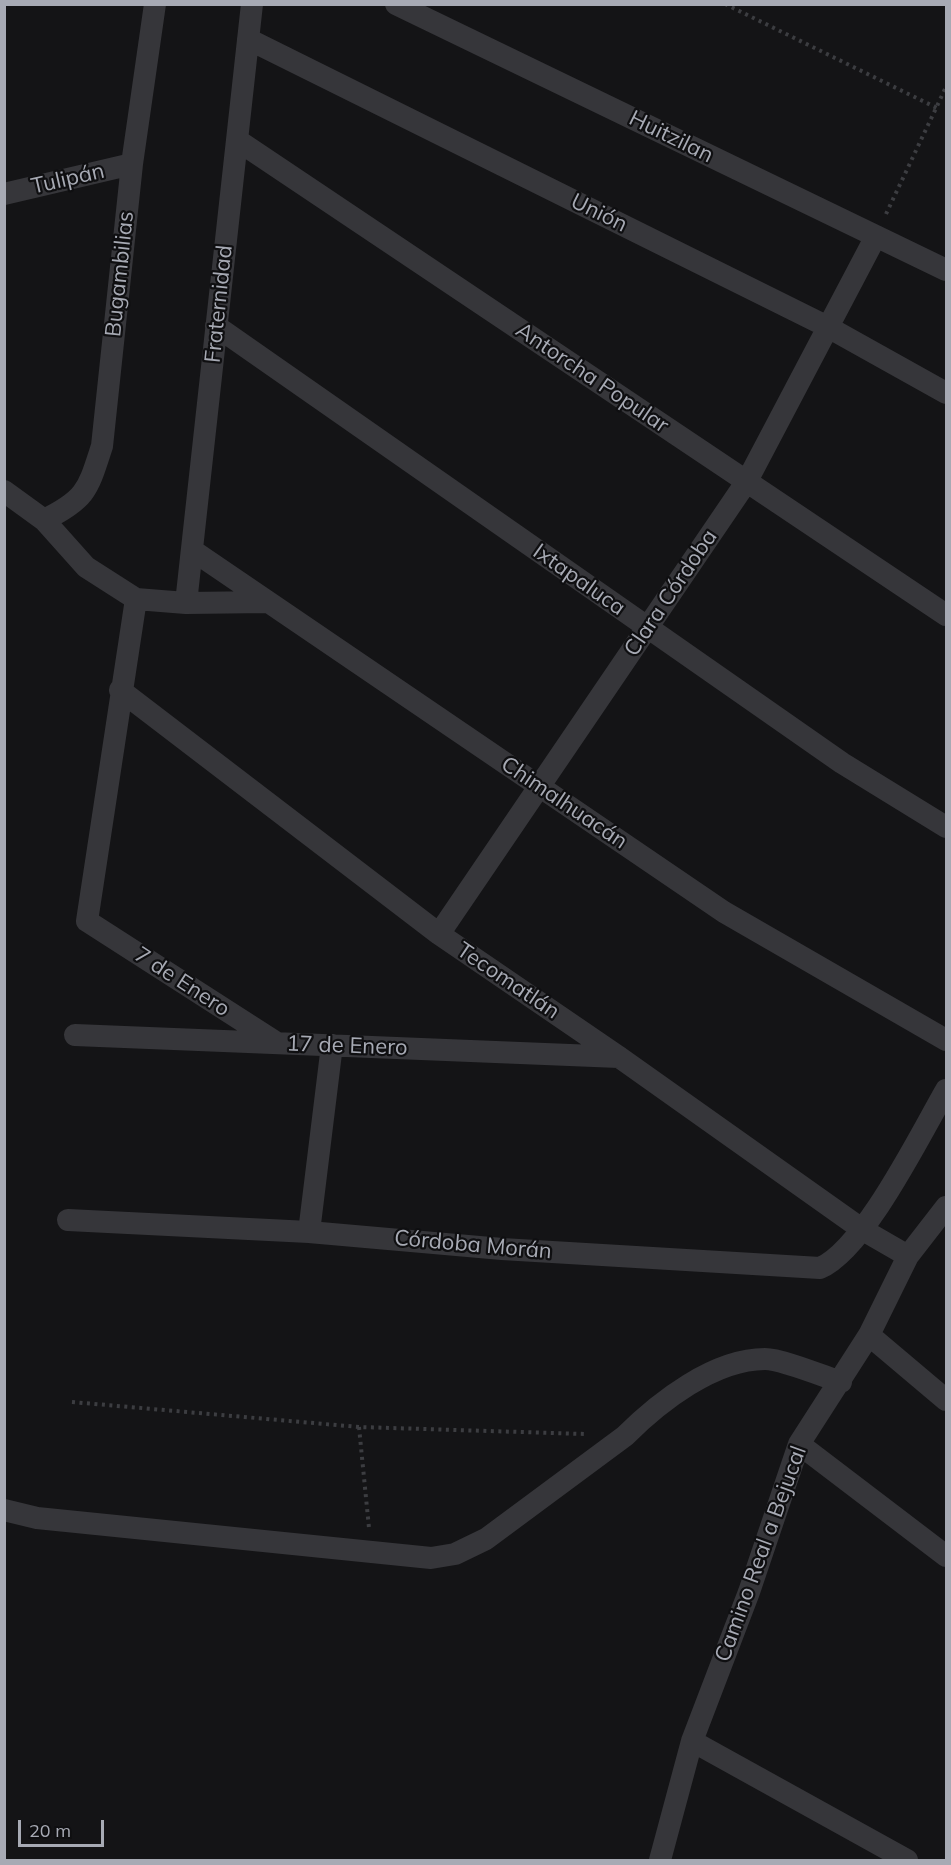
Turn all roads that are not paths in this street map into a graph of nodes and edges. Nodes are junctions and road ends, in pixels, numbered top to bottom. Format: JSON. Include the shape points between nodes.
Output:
{"nodes":[{"id":1,"x":155,"y":4,"type":"edge"},
{"id":2,"x":252,"y":4,"type":"edge"},
{"id":3,"x":396,"y":4,"type":"edge"},
{"id":4,"x":248,"y":39,"type":"junction"},
{"id":5,"x":237,"y":140,"type":"junction"},
{"id":6,"x":132,"y":164,"type":"junction"},
{"id":7,"x":4,"y":194,"type":"edge"},
{"id":8,"x":876,"y":236,"type":"junction"},
{"id":9,"x":946,"y":270,"type":"edge"},
{"id":10,"x":216,"y":326,"type":"junction"},
{"id":11,"x":826,"y":326,"type":"junction"},
{"id":12,"x":946,"y":393,"type":"edge"},
{"id":13,"x":747,"y":481,"type":"junction"},
{"id":14,"x":4,"y":491,"type":"edge"},
{"id":15,"x":44,"y":520,"type":"junction"},
{"id":16,"x":192,"y":550,"type":"junction"},
{"id":17,"x":136,"y":599,"type":"junction"},
{"id":18,"x":268,"y":602,"type":"junction"},
{"id":19,"x":186,"y":603,"type":"junction"},
{"id":20,"x":946,"y":615,"type":"edge"},
{"id":21,"x":648,"y":628,"type":"junction"},
{"id":22,"x":120,"y":690,"type":"junction"},
{"id":23,"x":539,"y":786,"type":"junction"},
{"id":24,"x":946,"y":827,"type":"edge"},
{"id":25,"x":439,"y":934,"type":"junction"},
{"id":26,"x":75,"y":1035,"type":"dead end"},
{"id":27,"x":946,"y":1040,"type":"edge"},
{"id":28,"x":277,"y":1043,"type":"junction"},
{"id":29,"x":332,"y":1045,"type":"junction"},
{"id":30,"x":619,"y":1057,"type":"junction"},
{"id":31,"x":946,"y":1090,"type":"edge"},
{"id":32,"x":946,"y":1207,"type":"edge"},
{"id":33,"x":68,"y":1220,"type":"dead end"},
{"id":34,"x":863,"y":1230,"type":"junction"},
{"id":35,"x":309,"y":1232,"type":"junction"},
{"id":36,"x":908,"y":1256,"type":"junction"},
{"id":37,"x":868,"y":1335,"type":"junction"},
{"id":38,"x":841,"y":1382,"type":"junction"},
{"id":39,"x":946,"y":1400,"type":"edge"},
{"id":40,"x":799,"y":1444,"type":"junction"},
{"id":41,"x":4,"y":1510,"type":"edge"},
{"id":42,"x":946,"y":1556,"type":"edge"},
{"id":43,"x":692,"y":1741,"type":"junction"},
{"id":44,"x":660,"y":1860,"type":"edge"},
{"id":45,"x":907,"y":1860,"type":"edge"}],
"edges":[{"from":1,"to":6,"type":"street","name":"Bugambilias"},
{"from":2,"to":4,"type":"street","name":"Fraternidad"},
{"from":3,"to":8,"type":"street","name":"Huitzilan"},
{"from":4,"to":5,"type":"street","name":"Fraternidad"},
{"from":4,"to":11,"type":"street","name":"Unión"},
{"from":5,"to":10,"type":"street","name":"Fraternidad"},
{"from":5,"to":13,"type":"street","name":"Antorcha Popular"},
{"from":6,"to":7,"type":"street","name":"Tulipán"},
{"from":6,"to":15,"type":"street","name":"Bugambilias","via":[[102,446],[90,483],[72,506]]},
{"from":8,"to":9,"type":"street","name":"Huitzilan"},
{"from":8,"to":11,"type":"street","name":"Clara Córdoba"},
{"from":10,"to":16,"type":"street","name":"Fraternidad"},
{"from":10,"to":21,"type":"street","name":"Ixtapaluca"},
{"from":11,"to":12,"type":"street","name":"Unión"},
{"from":11,"to":13,"type":"street","name":"Clara Córdoba"},
{"from":13,"to":20,"type":"street","name":"Antorcha Popular"},
{"from":13,"to":21,"type":"street","name":"Clara Córdoba"},
{"from":14,"to":15,"type":"street"},
{"from":15,"to":17,"type":"street","via":[[87,567]]},
{"from":16,"to":18,"type":"street","name":"Chimalhuacán"},
{"from":16,"to":19,"type":"street","name":"Fraternidad"},
{"from":17,"to":19,"type":"street"},
{"from":17,"to":22,"type":"street"},
{"from":18,"to":19,"type":"street"},
{"from":18,"to":23,"type":"street","name":"Chimalhuacán"},
{"from":21,"to":23,"type":"street","name":"Clara Córdoba"},
{"from":21,"to":24,"type":"street","name":"Ixtapaluca","via":[[843,764]]},
{"from":22,"to":25,"type":"street","name":"Tecomatlán"},
{"from":22,"to":28,"type":"street","name":"7 de Enero","via":[[87,921]]},
{"from":23,"to":25,"type":"street","name":"Clara Córdoba"},
{"from":23,"to":27,"type":"street","name":"Chimalhuacán","via":[[724,912]]},
{"from":25,"to":30,"type":"street","name":"Tecomatlán"},
{"from":26,"to":28,"type":"street","name":"17 de Enero"},
{"from":28,"to":29,"type":"street","name":"17 de Enero"},
{"from":29,"to":30,"type":"street","name":"17 de Enero"},
{"from":29,"to":35,"type":"street"},
{"from":30,"to":34,"type":"street","name":"Tecomatlán"},
{"from":31,"to":34,"type":"street","name":"Córdoba Morán"},
{"from":32,"to":36,"type":"street","name":"Camino Real a Bejucal"},
{"from":33,"to":35,"type":"street","name":"Córdoba Morán"},
{"from":34,"to":35,"type":"street","name":"Córdoba Morán","via":[[834,1262],[820,1268],[502,1249]]},
{"from":34,"to":36,"type":"street","name":"Tecomatlán"},
{"from":36,"to":37,"type":"street","name":"Camino Real a Bejucal"},
{"from":37,"to":38,"type":"street","name":"Camino Real a Bejucal"},
{"from":37,"to":39,"type":"street"},
{"from":38,"to":40,"type":"street","name":"Camino Real a Bejucal"},
{"from":38,"to":41,"type":"street","via":[[766,1359],[730,1366],[702,1377],[644,1416],[625,1436],[486,1539],[455,1554],[431,1558],[37,1518]]},
{"from":40,"to":42,"type":"street"},
{"from":40,"to":43,"type":"street","name":"Camino Real a Bejucal","via":[[749,1593]]},
{"from":43,"to":44,"type":"street","name":"Camino Real a Bejucal"},
{"from":43,"to":45,"type":"street"}]}
